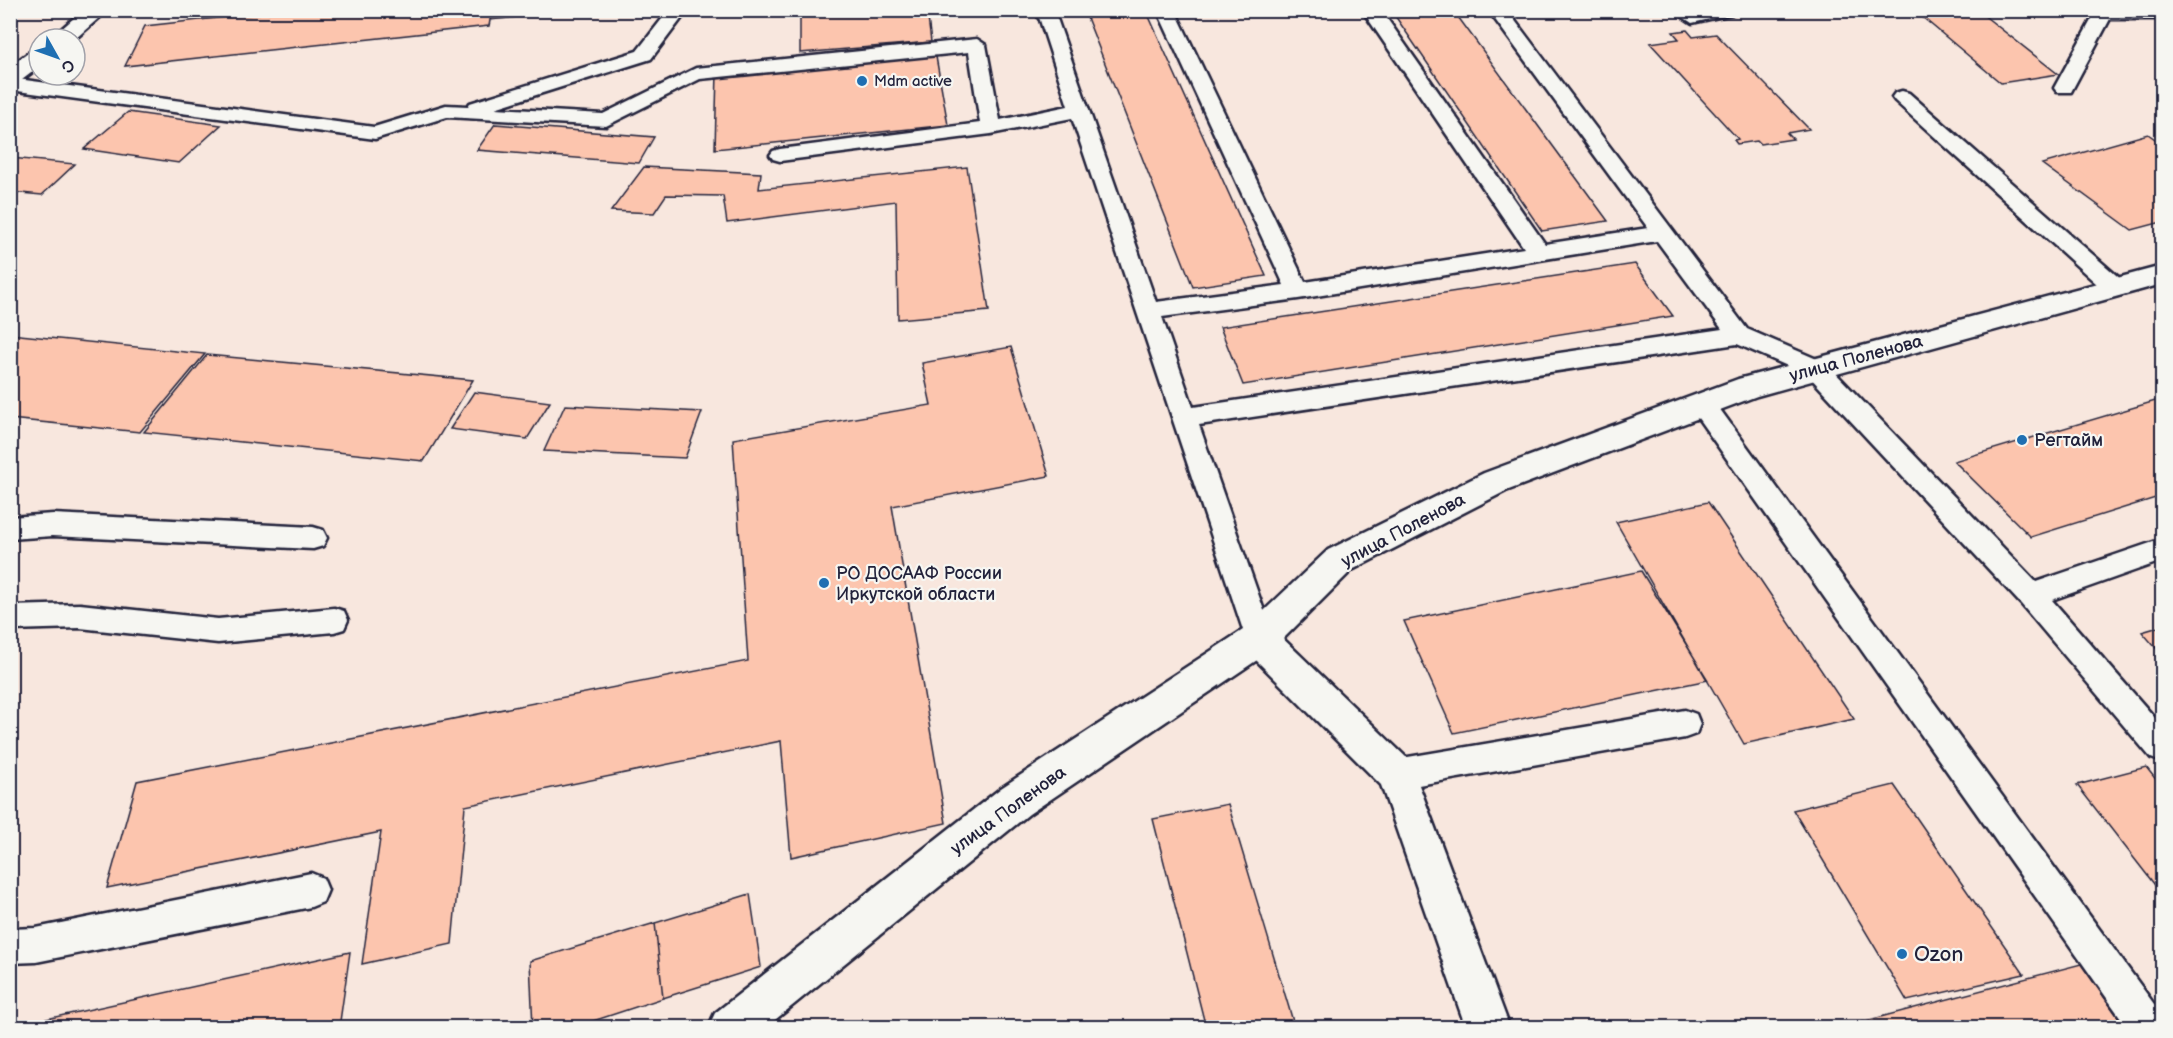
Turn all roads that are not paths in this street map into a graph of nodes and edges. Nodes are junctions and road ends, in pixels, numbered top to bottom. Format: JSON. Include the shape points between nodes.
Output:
{"nodes":[{"id":1,"x":97,"y":10,"type":"edge"},
{"id":2,"x":679,"y":10,"type":"edge"},
{"id":3,"x":1166,"y":10,"type":"edge"},
{"id":4,"x":1371,"y":10,"type":"edge"},
{"id":5,"x":1497,"y":10,"type":"edge"},
{"id":6,"x":1726,"y":10,"type":"edge"},
{"id":7,"x":1047,"y":12,"type":"edge"},
{"id":8,"x":2102,"y":12,"type":"edge"},
{"id":9,"x":2163,"y":14,"type":"edge"},
{"id":10,"x":1692,"y":16,"type":"dead end"},
{"id":11,"x":76,"y":27,"type":"edge"},
{"id":12,"x":27,"y":65,"type":"edge"},
{"id":13,"x":10,"y":78,"type":"edge"},
{"id":14,"x":10,"y":84,"type":"edge"},
{"id":15,"x":2064,"y":88,"type":"dead end"},
{"id":16,"x":1902,"y":96,"type":"dead end"},
{"id":17,"x":1080,"y":110,"type":"junction"},
{"id":18,"x":462,"y":112,"type":"junction"},
{"id":19,"x":991,"y":128,"type":"junction"},
{"id":20,"x":780,"y":155,"type":"dead end"},
{"id":21,"x":1663,"y":233,"type":"junction"},
{"id":22,"x":1540,"y":254,"type":"junction"},
{"id":23,"x":2163,"y":275,"type":"edge"},
{"id":24,"x":2116,"y":288,"type":"junction"},
{"id":25,"x":1298,"y":291,"type":"junction"},
{"id":26,"x":1148,"y":311,"type":"junction"},
{"id":27,"x":1739,"y":335,"type":"junction"},
{"id":28,"x":1817,"y":369,"type":"junction"},
{"id":29,"x":1702,"y":404,"type":"junction"},
{"id":30,"x":1184,"y":418,"type":"junction"},
{"id":31,"x":10,"y":528,"type":"edge"},
{"id":32,"x":313,"y":538,"type":"dead end"},
{"id":33,"x":2163,"y":550,"type":"edge"},
{"id":34,"x":2031,"y":596,"type":"junction"},
{"id":35,"x":10,"y":618,"type":"edge"},
{"id":36,"x":334,"y":620,"type":"dead end"},
{"id":37,"x":1259,"y":639,"type":"junction"},
{"id":38,"x":1685,"y":724,"type":"dead end"},
{"id":39,"x":2163,"y":748,"type":"edge"},
{"id":40,"x":1396,"y":774,"type":"junction"},
{"id":41,"x":311,"y":890,"type":"dead end"},
{"id":42,"x":10,"y":946,"type":"edge"},
{"id":43,"x":730,"y":1028,"type":"edge"},
{"id":44,"x":1488,"y":1028,"type":"edge"},
{"id":45,"x":2150,"y":1028,"type":"edge"}],
"edges":[{"from":1,"to":11,"type":"street"},
{"from":2,"to":18,"type":"lane","via":[[644,55]]},
{"from":3,"to":25,"type":"lane"},
{"from":4,"to":22,"type":"lane"},
{"from":5,"to":21,"type":"lane"},
{"from":6,"to":10,"type":"lane"},
{"from":7,"to":17,"type":"lane"},
{"from":8,"to":9,"type":"lane"},
{"from":8,"to":15,"type":"lane"},
{"from":12,"to":13,"type":"street"},
{"from":14,"to":18,"type":"lane","via":[[375,133],[446,111]]},
{"from":16,"to":24,"type":"lane"},
{"from":17,"to":19,"type":"lane"},
{"from":17,"to":26,"type":"lane"},
{"from":18,"to":19,"type":"lane","via":[[606,120],[696,74],[977,45]]},
{"from":19,"to":20,"type":"lane"},
{"from":21,"to":22,"type":"lane"},
{"from":21,"to":27,"type":"lane"},
{"from":22,"to":25,"type":"lane"},
{"from":23,"to":24,"type":"street","name":"улица Поленова"},
{"from":24,"to":28,"type":"street","name":"улица Поленова"},
{"from":25,"to":26,"type":"lane"},
{"from":26,"to":30,"type":"lane"},
{"from":27,"to":28,"type":"lane"},
{"from":27,"to":30,"type":"lane"},
{"from":28,"to":29,"type":"street","name":"улица Поленова"},
{"from":28,"to":34,"type":"lane"},
{"from":29,"to":37,"type":"street","name":"улица Поленова","via":[[1495,482],[1340,560]]},
{"from":29,"to":45,"type":"lane"},
{"from":30,"to":37,"type":"lane"},
{"from":31,"to":32,"type":"lane","via":[[53,525]]},
{"from":33,"to":34,"type":"lane"},
{"from":34,"to":39,"type":"lane"},
{"from":35,"to":36,"type":"lane","via":[[80,616],[218,631]]},
{"from":37,"to":40,"type":"street"},
{"from":37,"to":43,"type":"street","name":"улица Поленова","via":[[1016,801]]},
{"from":38,"to":40,"type":"lane"},
{"from":40,"to":44,"type":"street"},
{"from":41,"to":42,"type":"lane","via":[[36,945]]}]}
